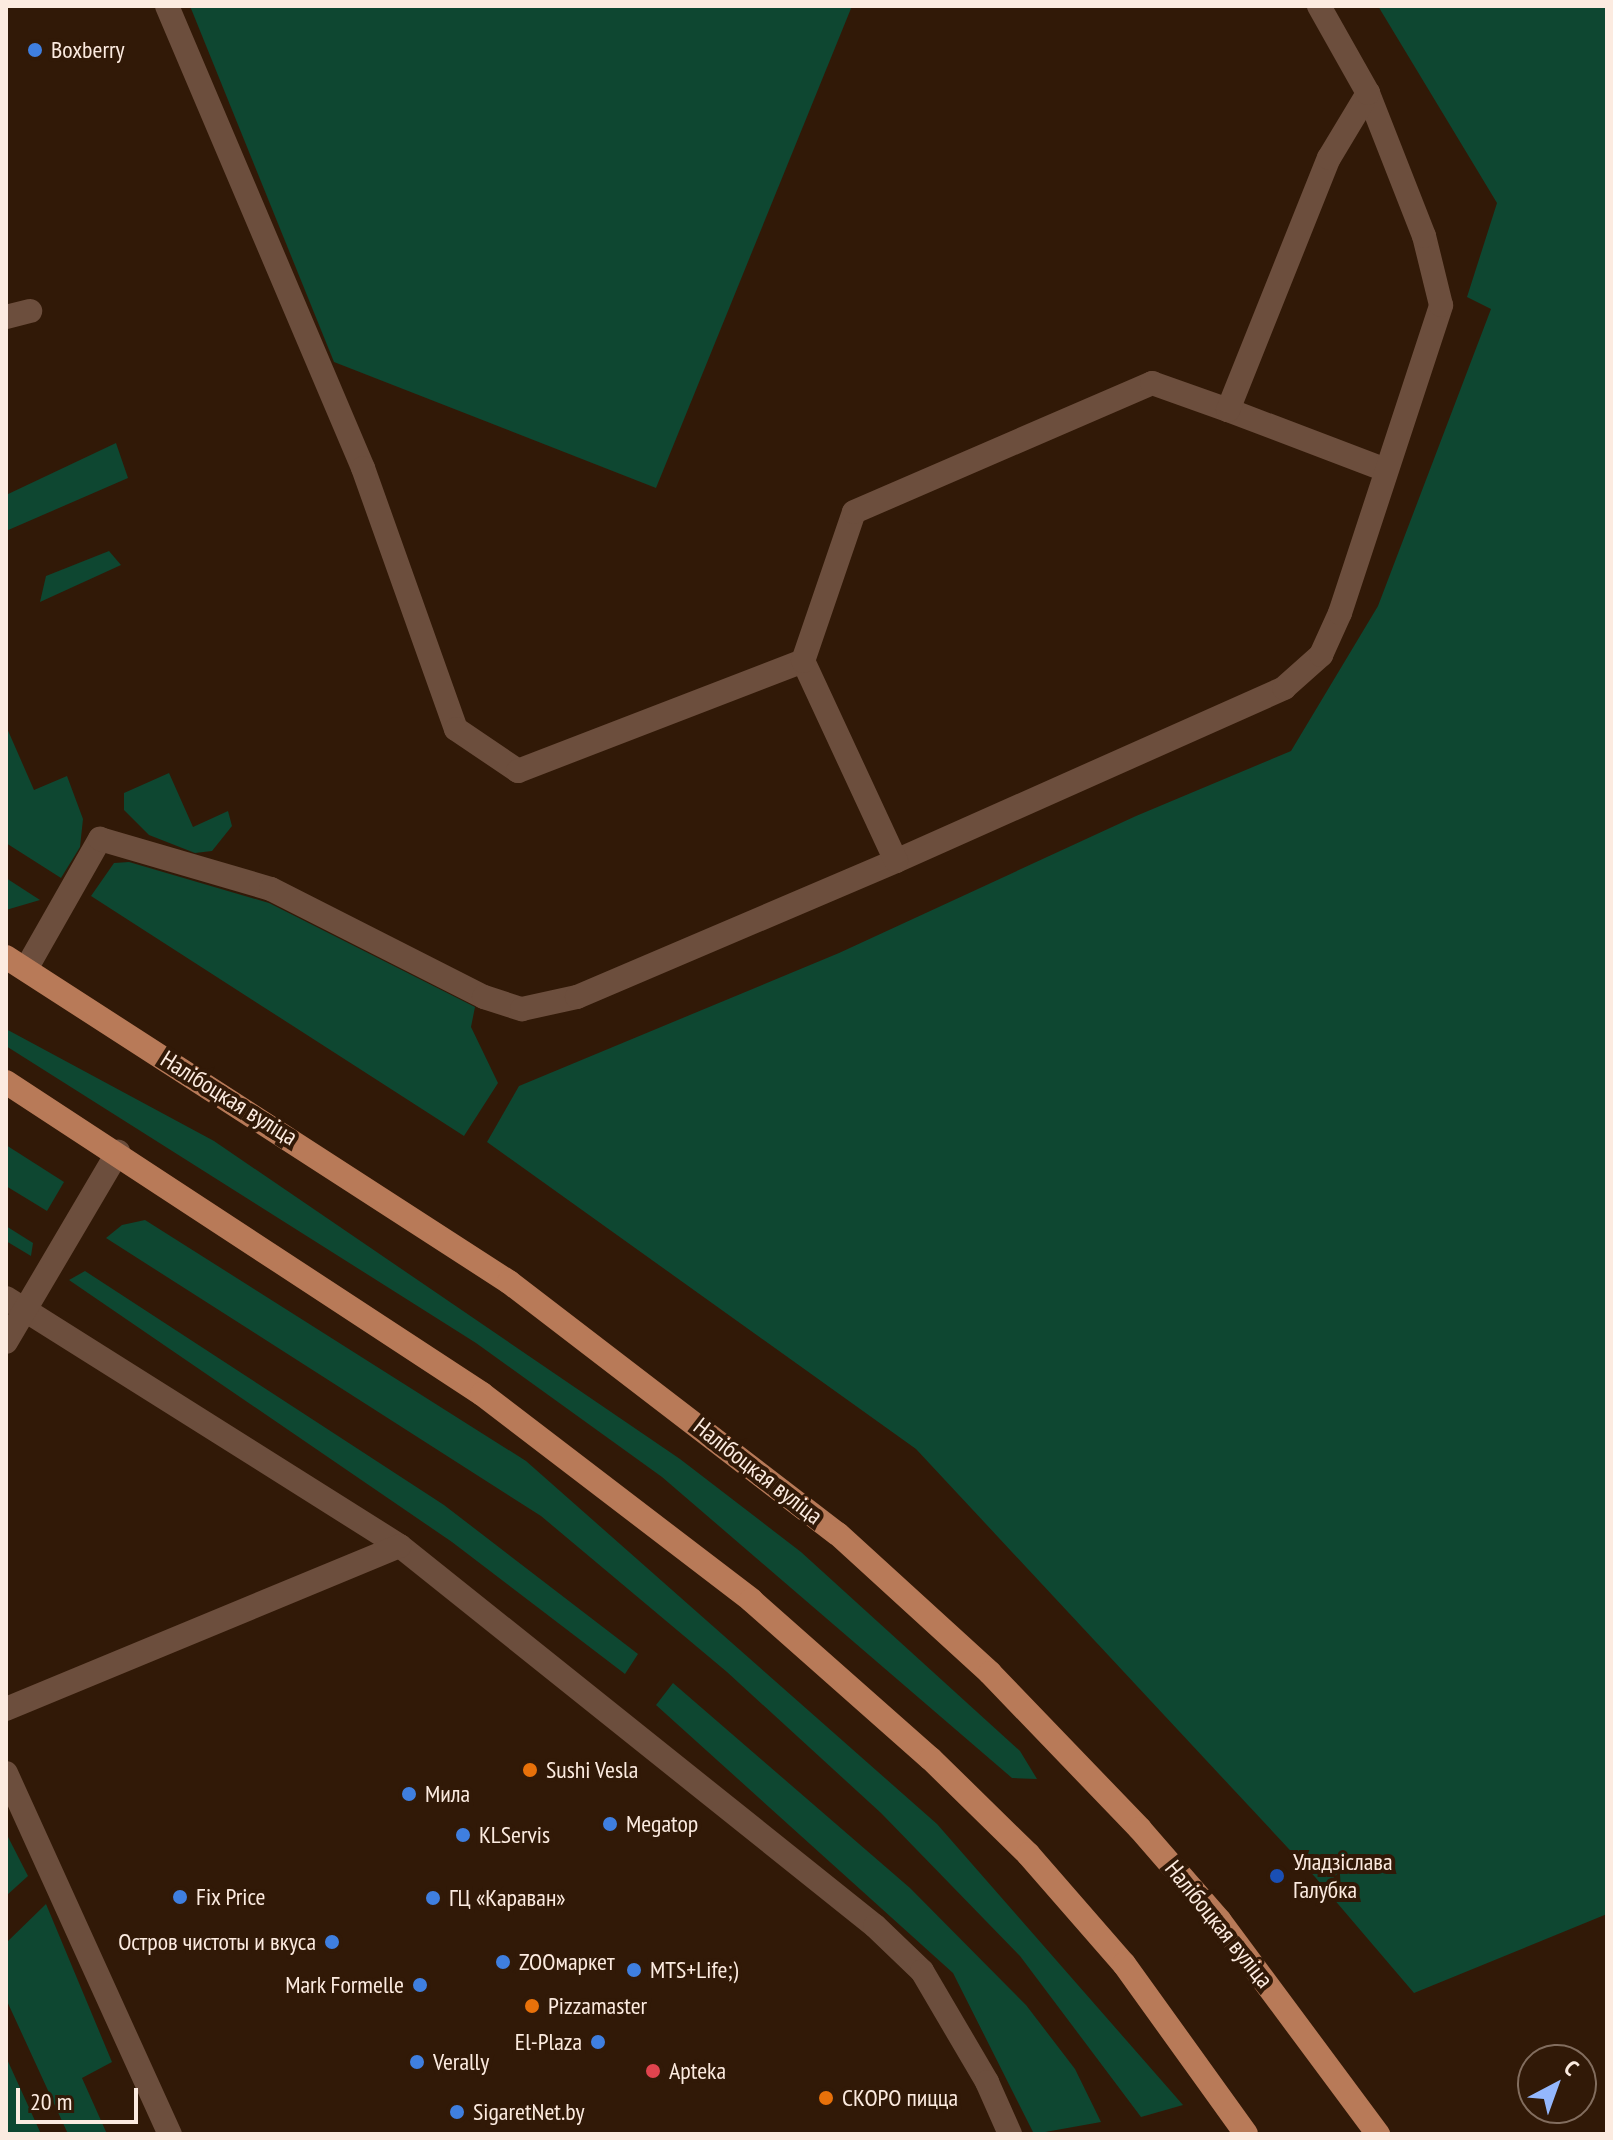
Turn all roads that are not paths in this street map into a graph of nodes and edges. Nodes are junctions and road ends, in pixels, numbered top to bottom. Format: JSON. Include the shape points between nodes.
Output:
{"nodes":[{"id":1,"x":167,"y":6,"type":"edge"},
{"id":2,"x":1319,"y":6,"type":"edge"},
{"id":3,"x":1368,"y":93,"type":"junction"},
{"id":4,"x":1228,"y":410,"type":"junction"},
{"id":5,"x":1383,"y":469,"type":"junction"},
{"id":6,"x":803,"y":661,"type":"junction"},
{"id":7,"x":896,"y":861,"type":"junction"},
{"id":8,"x":16,"y":963,"type":"edge"},
{"id":9,"x":6,"y":1082,"type":"edge"},
{"id":10,"x":118,"y":1152,"type":"junction"},
{"id":11,"x":16,"y":1304,"type":"edge"},
{"id":12,"x":6,"y":1342,"type":"edge"},
{"id":13,"x":400,"y":1546,"type":"junction"},
{"id":14,"x":6,"y":1709,"type":"edge"},
{"id":15,"x":6,"y":1773,"type":"edge"},
{"id":16,"x":170,"y":2134,"type":"edge"},
{"id":17,"x":1010,"y":2134,"type":"edge"},
{"id":18,"x":1246,"y":2134,"type":"edge"},
{"id":19,"x":1378,"y":2134,"type":"edge"}],
"edges":[{"from":1,"to":6,"type":"lane","via":[[363,468],[456,729],[518,771]]},
{"from":2,"to":3,"type":"lane"},
{"from":3,"to":4,"type":"lane","via":[[1329,158]]},
{"from":3,"to":5,"type":"lane","via":[[1424,236],[1441,305],[1423,368]]},
{"from":4,"to":5,"type":"lane"},
{"from":4,"to":6,"type":"lane","via":[[1152,383],[854,512]]},
{"from":5,"to":7,"type":"lane","via":[[1340,613],[1321,655],[1284,688]]},
{"from":6,"to":7,"type":"lane"},
{"from":7,"to":8,"type":"lane","via":[[577,997],[522,1009],[484,997],[271,889],[100,839]]},
{"from":8,"to":19,"type":"main road","name":"Налібоцкая вуліца","via":[[509,1282],[838,1534],[990,1673],[1140,1829],[1219,1920]]},
{"from":9,"to":10,"type":"main road"},
{"from":10,"to":11,"type":"lane"},
{"from":10,"to":18,"type":"main road","via":[[482,1394],[646,1515],[854,1688],[1028,1854],[1115,1953]]},
{"from":11,"to":12,"type":"lane"},
{"from":11,"to":13,"type":"lane"},
{"from":13,"to":14,"type":"lane"},
{"from":13,"to":17,"type":"lane","via":[[875,1926],[922,1971],[987,2082]]},
{"from":15,"to":16,"type":"lane"}]}
